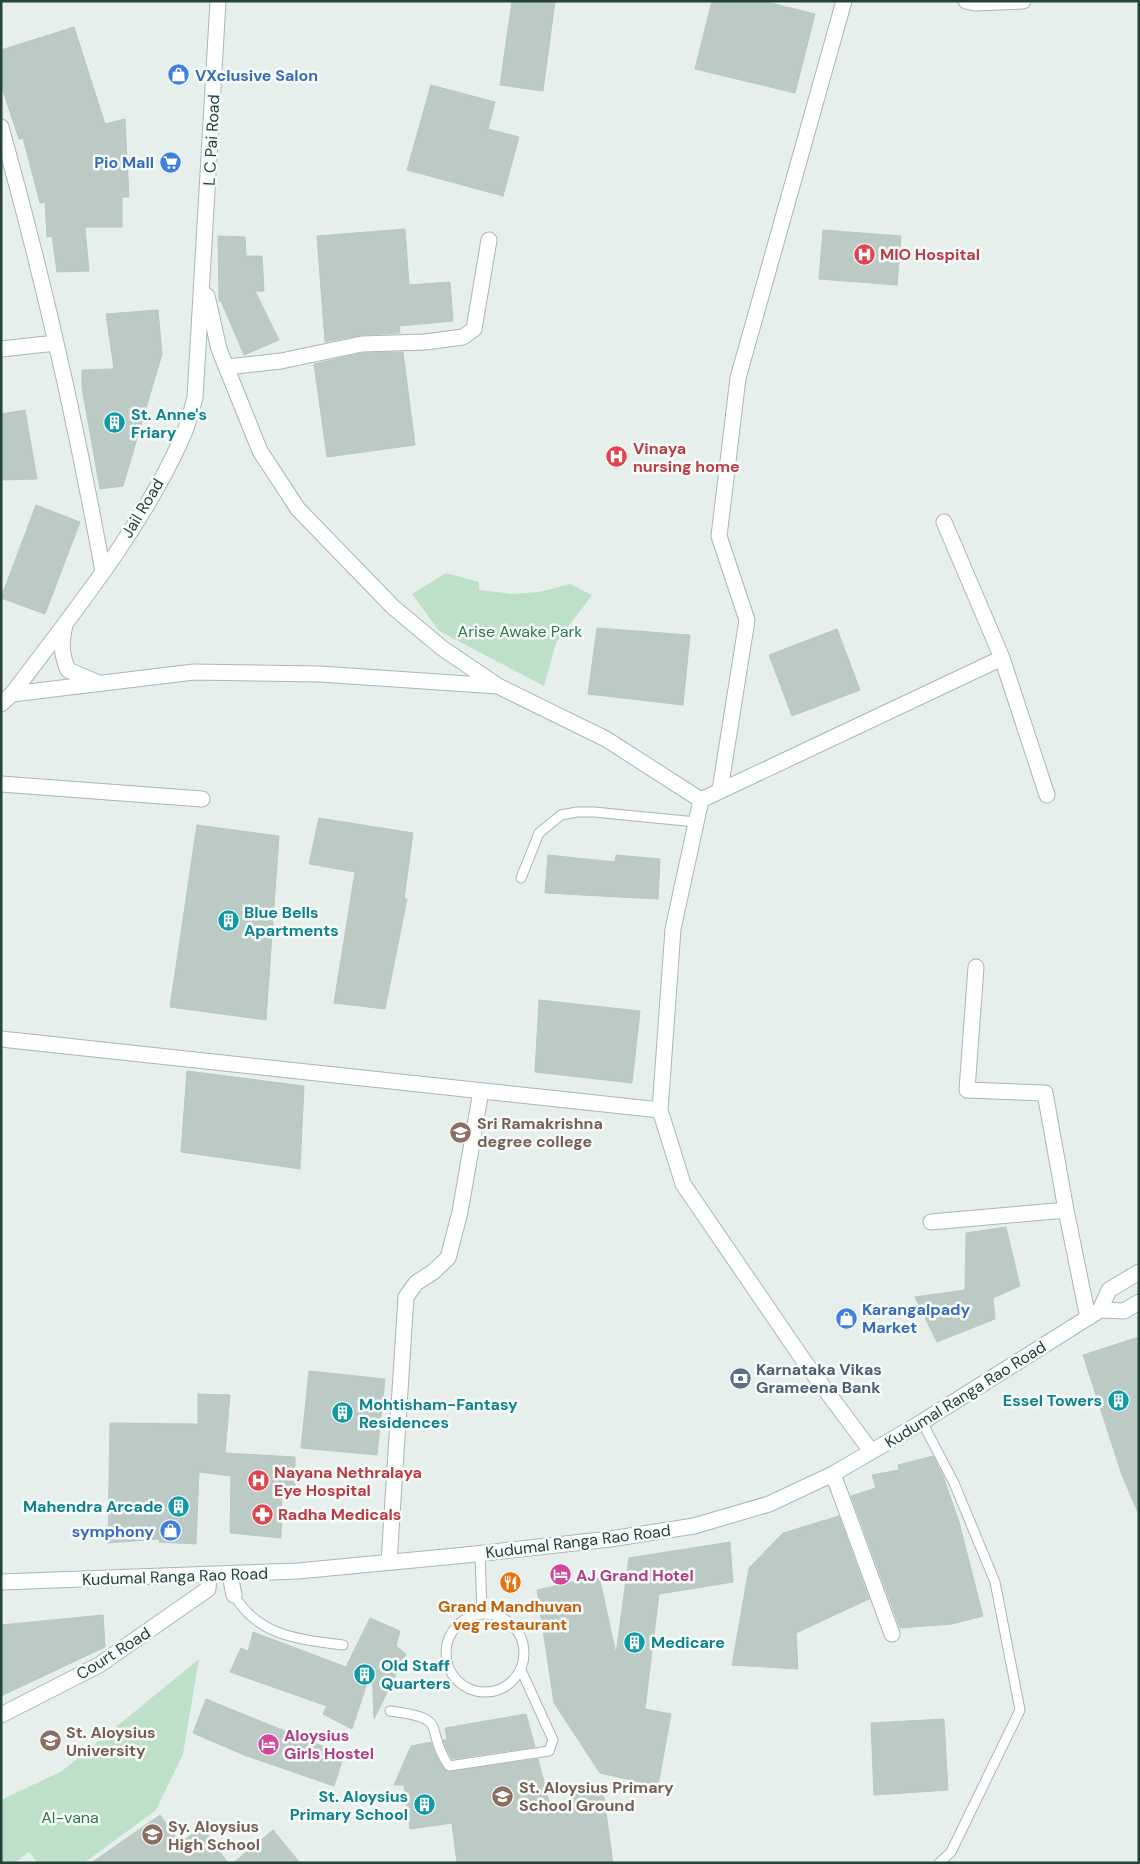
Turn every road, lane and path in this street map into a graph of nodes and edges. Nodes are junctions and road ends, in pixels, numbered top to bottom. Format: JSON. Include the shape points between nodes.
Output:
{"nodes":[{"id":1,"x":218,"y":1,"type":"edge"},
{"id":2,"x":844,"y":1,"type":"edge"},
{"id":3,"x":966,"y":1,"type":"edge"},
{"id":4,"x":1023,"y":1,"type":"edge"},
{"id":5,"x":1,"y":127,"type":"edge"},
{"id":6,"x":489,"y":240,"type":"dead end"},
{"id":7,"x":204,"y":280,"type":"junction"},
{"id":8,"x":56,"y":343,"type":"junction"},
{"id":9,"x":1,"y":349,"type":"edge"},
{"id":10,"x":227,"y":367,"type":"junction"},
{"id":11,"x":944,"y":522,"type":"dead end"},
{"id":12,"x":103,"y":572,"type":"junction"},
{"id":13,"x":65,"y":624,"type":"junction"},
{"id":14,"x":1002,"y":658,"type":"junction"},
{"id":15,"x":103,"y":684,"type":"junction"},
{"id":16,"x":498,"y":686,"type":"junction"},
{"id":17,"x":6,"y":699,"type":"edge"},
{"id":18,"x":1,"y":784,"type":"edge"},
{"id":19,"x":720,"y":790,"type":"junction"},
{"id":20,"x":1048,"y":795,"type":"dead end"},
{"id":21,"x":202,"y":799,"type":"dead end"},
{"id":22,"x":701,"y":800,"type":"junction"},
{"id":23,"x":696,"y":822,"type":"junction"},
{"id":24,"x":521,"y":878,"type":"dead end"},
{"id":25,"x":976,"y":967,"type":"dead end"},
{"id":26,"x":1,"y":1038,"type":"edge"},
{"id":27,"x":481,"y":1091,"type":"junction"},
{"id":28,"x":660,"y":1110,"type":"junction"},
{"id":29,"x":1066,"y":1210,"type":"junction"},
{"id":30,"x":931,"y":1222,"type":"dead end"},
{"id":31,"x":1139,"y":1272,"type":"edge"},
{"id":32,"x":1139,"y":1302,"type":"edge"},
{"id":33,"x":1094,"y":1314,"type":"junction"},
{"id":34,"x":922,"y":1422,"type":"junction"},
{"id":35,"x":871,"y":1451,"type":"junction"},
{"id":36,"x":833,"y":1474,"type":"junction"},
{"id":37,"x":480,"y":1553,"type":"junction"},
{"id":38,"x":389,"y":1562,"type":"junction"},
{"id":39,"x":230,"y":1575,"type":"junction"},
{"id":40,"x":209,"y":1576,"type":"junction"},
{"id":41,"x":1,"y":1582,"type":"edge"},
{"id":42,"x":234,"y":1595,"type":"joint"},
{"id":43,"x":482,"y":1613,"type":"junction"},
{"id":44,"x":892,"y":1634,"type":"dead end"},
{"id":45,"x":343,"y":1645,"type":"dead end"},
{"id":46,"x":521,"y":1670,"type":"junction"},
{"id":47,"x":390,"y":1712,"type":"dead end"},
{"id":48,"x":1,"y":1715,"type":"edge"},
{"id":49,"x":939,"y":1863,"type":"edge"}],
"edges":[{"from":1,"to":7,"type":"street","name":"L C Pai Road"},
{"from":2,"to":19,"type":"street","via":[[738,378],[719,536],[747,620]]},
{"from":3,"to":4,"type":"street"},
{"from":5,"to":8,"type":"street"},
{"from":6,"to":10,"type":"street","via":[[474,329],[463,337],[362,344],[281,361]]},
{"from":7,"to":10,"type":"street","via":[[219,348]]},
{"from":7,"to":12,"type":"street","name":"Jail Road","via":[[195,398],[183,437],[144,508]]},
{"from":8,"to":9,"type":"street"},
{"from":8,"to":12,"type":"street","via":[[82,454]]},
{"from":10,"to":16,"type":"street","via":[[260,451],[298,509],[393,607],[442,648]]},
{"from":11,"to":14,"type":"street"},
{"from":12,"to":13,"type":"street","name":"Jail Road"},
{"from":13,"to":15,"type":"street","via":[[61,642],[62,657],[68,670]]},
{"from":13,"to":17,"type":"street","name":"Jail Road"},
{"from":14,"to":19,"type":"street"},
{"from":14,"to":20,"type":"street"},
{"from":15,"to":16,"type":"street","via":[[194,672],[320,674]]},
{"from":15,"to":17,"type":"street"},
{"from":16,"to":22,"type":"street","via":[[606,738]]},
{"from":18,"to":21,"type":"street"},
{"from":19,"to":22,"type":"street"},
{"from":22,"to":23,"type":"street"},
{"from":23,"to":24,"type":"lane","via":[[594,812],[561,815],[539,833]]},
{"from":23,"to":28,"type":"street","via":[[673,929]]},
{"from":25,"to":29,"type":"street","via":[[967,1090],[1045,1093]]},
{"from":26,"to":27,"type":"street"},
{"from":27,"to":28,"type":"street"},
{"from":27,"to":38,"type":"street","via":[[460,1212],[448,1258],[416,1283],[406,1297]]},
{"from":28,"to":35,"type":"street","via":[[682,1184],[804,1361]]},
{"from":29,"to":30,"type":"street"},
{"from":29,"to":33,"type":"street"},
{"from":31,"to":33,"type":"street","via":[[1110,1290]]},
{"from":32,"to":33,"type":"street","via":[[1124,1311]]},
{"from":33,"to":34,"type":"street","name":"Kudumal Ranga Rao Road"},
{"from":34,"to":35,"type":"street","name":"Kudumal Ranga Rao Road"},
{"from":34,"to":49,"type":"lane","via":[[954,1483],[995,1582],[1020,1710],[951,1852]]},
{"from":35,"to":36,"type":"street","name":"Kudumal Ranga Rao Road"},
{"from":36,"to":37,"type":"street","name":"Kudumal Ranga Rao Road","via":[[770,1504],[694,1526]]},
{"from":36,"to":44,"type":"street"},
{"from":37,"to":38,"type":"street","name":"Kudumal Ranga Rao Road"},
{"from":37,"to":43,"type":"lane"},
{"from":38,"to":39,"type":"street","name":"Kudumal Ranga Rao Road"},
{"from":39,"to":40,"type":"street","name":"Kudumal Ranga Rao Road"},
{"from":39,"to":42,"type":"street"},
{"from":40,"to":41,"type":"street","name":"Kudumal Ranga Rao Road"},
{"from":40,"to":48,"type":"street","name":"Court Road","via":[[208,1589],[99,1665]]},
{"from":42,"to":45,"type":"lane","via":[[243,1610],[267,1628],[293,1639]]},
{"from":43,"to":46,"type":"lane","via":[[508,1620],[518,1630],[525,1656]]},
{"from":43,"to":46,"type":"lane","via":[[459,1622],[451,1631],[445,1655],[454,1678],[474,1691],[488,1692],[502,1689]]},
{"from":46,"to":47,"type":"lane","via":[[553,1740],[550,1751],[449,1766],[433,1724],[418,1715]]}]}
